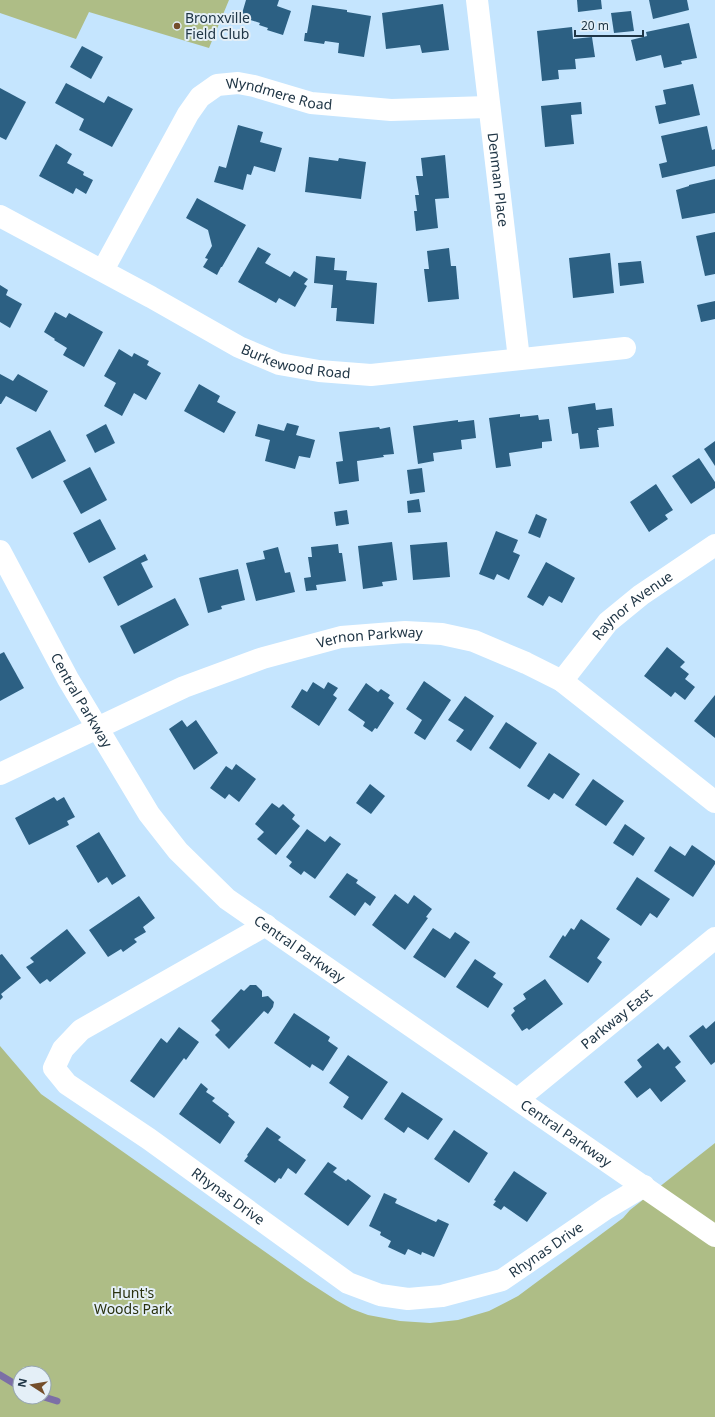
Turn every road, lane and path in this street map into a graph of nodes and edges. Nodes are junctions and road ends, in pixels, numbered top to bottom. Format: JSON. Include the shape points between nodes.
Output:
{"nodes":[{"id":1,"x":477,"y":0,"type":"edge"},
{"id":2,"x":488,"y":108,"type":"junction"},
{"id":3,"x":0,"y":216,"type":"edge"},
{"id":4,"x":103,"y":270,"type":"junction"},
{"id":5,"x":625,"y":348,"type":"dead end"},
{"id":6,"x":519,"y":359,"type":"junction"},
{"id":7,"x":715,"y":545,"type":"edge"},
{"id":8,"x":0,"y":551,"type":"edge"},
{"id":9,"x":562,"y":681,"type":"junction"},
{"id":10,"x":97,"y":728,"type":"junction"},
{"id":11,"x":0,"y":774,"type":"edge"},
{"id":12,"x":715,"y":802,"type":"edge"},
{"id":13,"x":266,"y":925,"type":"junction"},
{"id":14,"x":715,"y":938,"type":"edge"},
{"id":15,"x":518,"y":1099,"type":"junction"},
{"id":16,"x":644,"y":1186,"type":"junction"},
{"id":17,"x":715,"y":1236,"type":"edge"}],
"edges":[{"from":1,"to":2,"type":"street","name":"Denman Place"},
{"from":2,"to":4,"type":"street","name":"Wyndmere Road","via":[[391,110],[311,103],[238,83],[217,85],[200,97],[188,114]]},
{"from":2,"to":6,"type":"street","name":"Denman Place"},
{"from":3,"to":4,"type":"street","name":"Burkewood Road"},
{"from":4,"to":6,"type":"street","name":"Burkewood Road","via":[[239,347],[279,364],[319,371],[371,375]]},
{"from":5,"to":6,"type":"street","name":"Burkewood Road"},
{"from":7,"to":9,"type":"street","name":"Raynor Avenue","via":[[641,595],[608,622]]},
{"from":8,"to":10,"type":"street","name":"Central Parkway"},
{"from":9,"to":10,"type":"street","name":"Vernon Parkway","via":[[474,641],[442,634],[405,632],[341,637],[263,658],[184,687]]},
{"from":9,"to":12,"type":"street","name":"Vernon Parkway"},
{"from":10,"to":11,"type":"street","name":"Vernon Parkway"},
{"from":10,"to":13,"type":"street","name":"Central Parkway","via":[[149,814],[178,851],[227,898]]},
{"from":13,"to":15,"type":"street","name":"Central Parkway"},
{"from":13,"to":16,"type":"street","name":"Rhynas Drive","via":[[81,1030],[63,1049],[54,1068],[67,1084],[149,1139],[348,1283],[380,1295],[408,1298],[442,1296],[502,1280],[607,1208]]},
{"from":14,"to":15,"type":"street","name":"Parkway East"},
{"from":15,"to":16,"type":"street","name":"Central Parkway"},
{"from":16,"to":17,"type":"street","name":"Central Parkway"}]}
